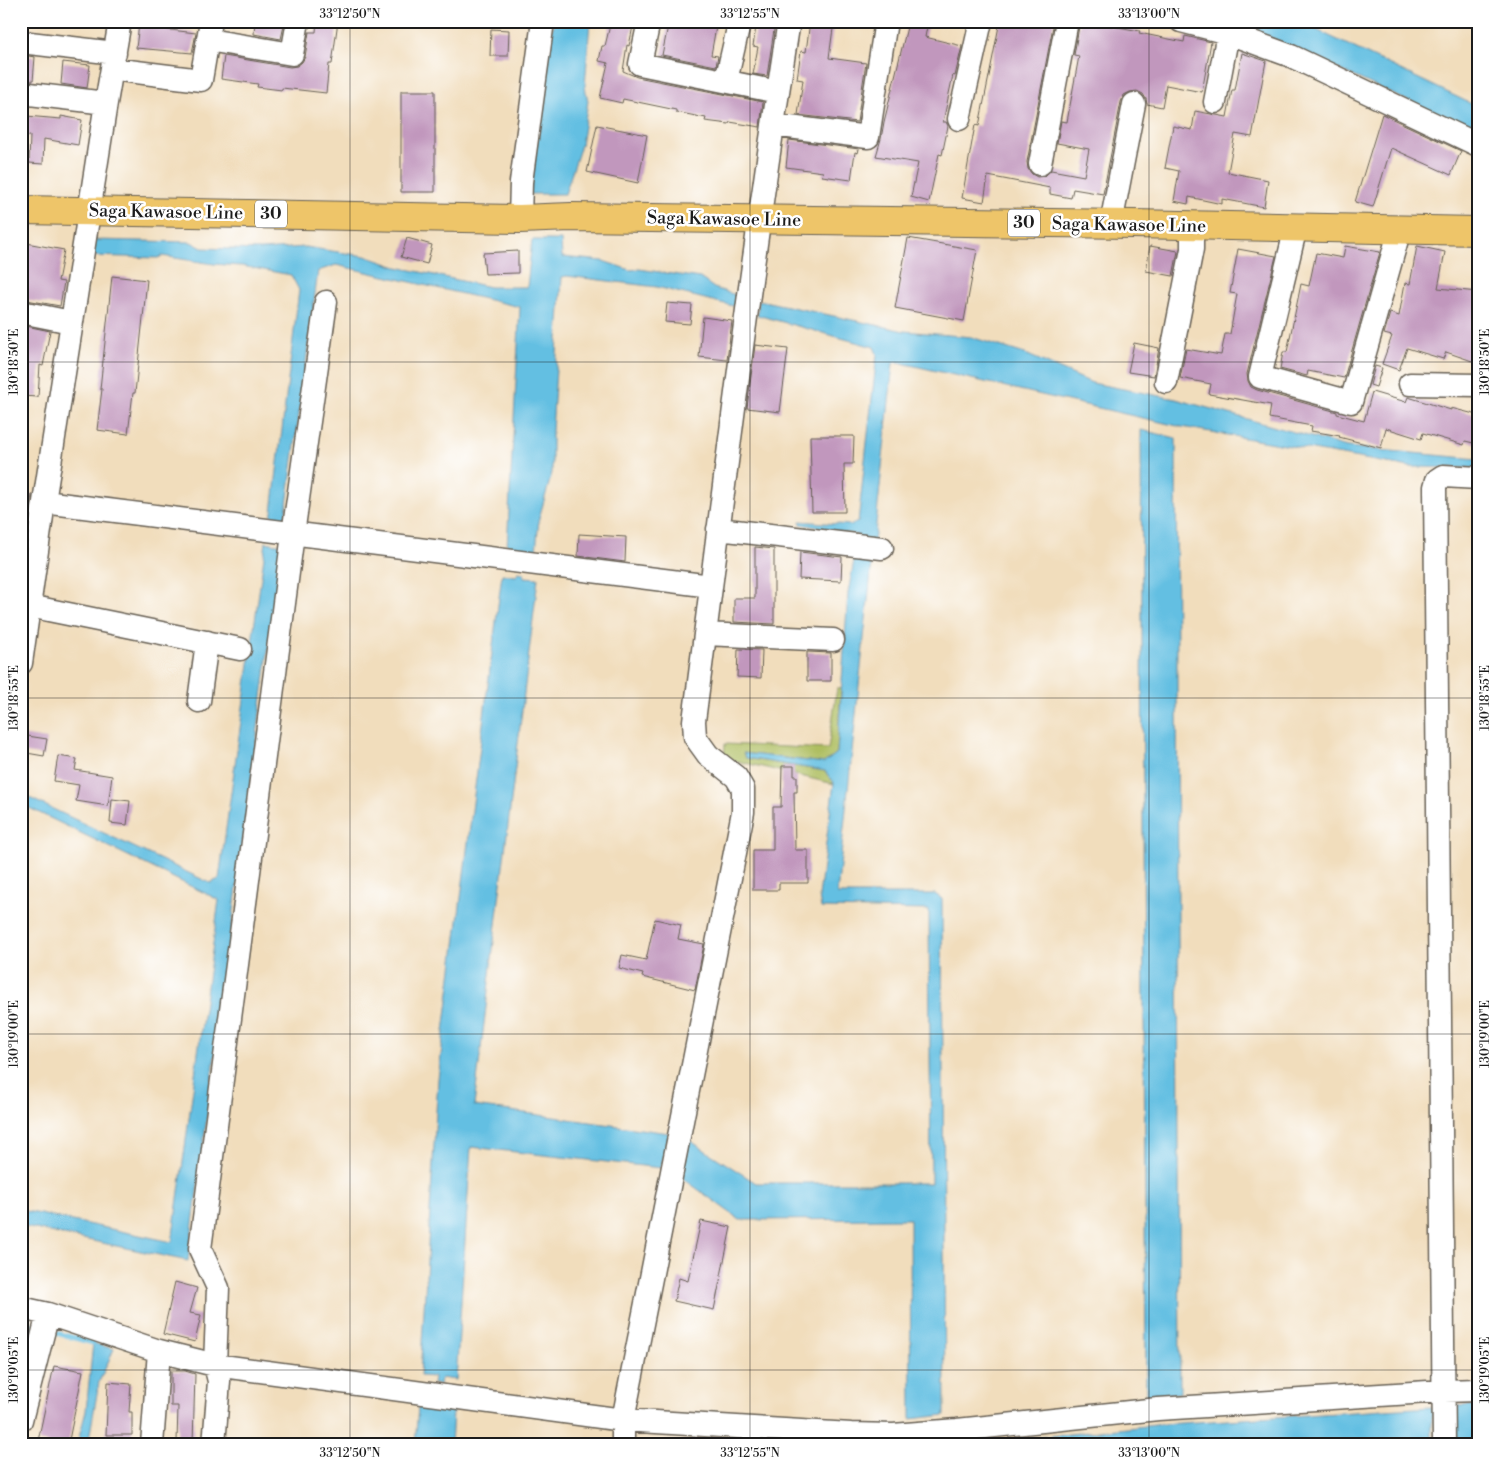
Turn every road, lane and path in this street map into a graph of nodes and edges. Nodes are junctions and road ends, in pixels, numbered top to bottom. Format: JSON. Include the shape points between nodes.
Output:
{"nodes":[{"id":1,"x":120,"y":21,"type":"edge"},
{"id":2,"x":298,"y":21,"type":"edge"},
{"id":3,"x":543,"y":21,"type":"edge"},
{"id":4,"x":648,"y":21,"type":"edge"},
{"id":5,"x":789,"y":21,"type":"edge"},
{"id":6,"x":886,"y":21,"type":"edge"},
{"id":7,"x":981,"y":21,"type":"edge"},
{"id":8,"x":1067,"y":21,"type":"edge"},
{"id":9,"x":1181,"y":21,"type":"edge"},
{"id":10,"x":738,"y":24,"type":"dead end"},
{"id":11,"x":210,"y":31,"type":"edge"},
{"id":12,"x":1228,"y":34,"type":"junction"},
{"id":13,"x":21,"y":42,"type":"edge"},
{"id":14,"x":114,"y":61,"type":"junction"},
{"id":15,"x":726,"y":81,"type":"junction"},
{"id":16,"x":778,"y":92,"type":"junction"},
{"id":17,"x":21,"y":93,"type":"edge"},
{"id":18,"x":1215,"y":102,"type":"dead end"},
{"id":19,"x":106,"y":103,"type":"junction"},
{"id":20,"x":1134,"y":104,"type":"dead end"},
{"id":21,"x":959,"y":119,"type":"dead end"},
{"id":22,"x":773,"y":125,"type":"junction"},
{"id":23,"x":1478,"y":145,"type":"edge"},
{"id":24,"x":1040,"y":164,"type":"dead end"},
{"id":25,"x":21,"y":210,"type":"edge"},
{"id":26,"x":89,"y":210,"type":"junction"},
{"id":27,"x":520,"y":219,"type":"junction"},
{"id":28,"x":759,"y":219,"type":"junction"},
{"id":29,"x":1111,"y":224,"type":"junction"},
{"id":30,"x":1192,"y":226,"type":"junction"},
{"id":31,"x":1296,"y":227,"type":"junction"},
{"id":32,"x":1400,"y":229,"type":"junction"},
{"id":33,"x":1478,"y":231,"type":"edge"},
{"id":34,"x":326,"y":302,"type":"dead end"},
{"id":35,"x":21,"y":312,"type":"edge"},
{"id":36,"x":72,"y":322,"type":"junction"},
{"id":37,"x":1166,"y":382,"type":"dead end"},
{"id":38,"x":1410,"y":384,"type":"dead end"},
{"id":39,"x":1478,"y":385,"type":"edge"},
{"id":40,"x":1478,"y":478,"type":"edge"},
{"id":41,"x":44,"y":502,"type":"junction"},
{"id":42,"x":718,"y":529,"type":"junction"},
{"id":43,"x":293,"y":534,"type":"junction"},
{"id":44,"x":30,"y":538,"type":"edge"},
{"id":45,"x":869,"y":546,"type":"dead end"},
{"id":46,"x":711,"y":586,"type":"junction"},
{"id":47,"x":29,"y":606,"type":"junction"},
{"id":48,"x":705,"y":634,"type":"junction"},
{"id":49,"x":834,"y":640,"type":"dead end"},
{"id":50,"x":207,"y":642,"type":"junction"},
{"id":51,"x":240,"y":649,"type":"dead end"},
{"id":52,"x":21,"y":663,"type":"edge"},
{"id":53,"x":200,"y":701,"type":"dead end"},
{"id":54,"x":21,"y":1308,"type":"edge"},
{"id":55,"x":48,"y":1314,"type":"junction"},
{"id":56,"x":159,"y":1351,"type":"junction"},
{"id":57,"x":215,"y":1365,"type":"junction"},
{"id":58,"x":1478,"y":1390,"type":"edge"},
{"id":59,"x":1444,"y":1391,"type":"junction"},
{"id":60,"x":21,"y":1420,"type":"edge"},
{"id":61,"x":623,"y":1420,"type":"junction"},
{"id":62,"x":893,"y":1440,"type":"edge"},
{"id":63,"x":152,"y":1445,"type":"edge"},
{"id":64,"x":214,"y":1445,"type":"edge"},
{"id":65,"x":623,"y":1445,"type":"edge"},
{"id":66,"x":1444,"y":1445,"type":"edge"}],
"edges":[{"from":1,"to":14,"type":"street"},
{"from":2,"to":11,"type":"street","via":[[292,54]]},
{"from":3,"to":27,"type":"street","via":[[521,182]]},
{"from":4,"to":15,"type":"street","via":[[640,64]]},
{"from":5,"to":16,"type":"street"},
{"from":6,"to":22,"type":"street","via":[[868,137]]},
{"from":7,"to":21,"type":"street"},
{"from":8,"to":24,"type":"street"},
{"from":9,"to":12,"type":"street"},
{"from":10,"to":15,"type":"street"},
{"from":11,"to":14,"type":"street","via":[[202,80]]},
{"from":12,"to":18,"type":"street"},
{"from":12,"to":23,"type":"street","via":[[1292,56]]},
{"from":13,"to":14,"type":"street"},
{"from":14,"to":19,"type":"street"},
{"from":15,"to":16,"type":"street"},
{"from":16,"to":22,"type":"street"},
{"from":17,"to":19,"type":"street"},
{"from":19,"to":26,"type":"street"},
{"from":20,"to":29,"type":"street"},
{"from":22,"to":28,"type":"street"},
{"from":25,"to":26,"type":"main road","name":"Saga Kawasoe Line","number":"30"},
{"from":26,"to":27,"type":"main road","name":"Saga Kawasoe Line","number":"30"},
{"from":26,"to":36,"type":"street"},
{"from":27,"to":28,"type":"main road","name":"Saga Kawasoe Line","number":"30"},
{"from":28,"to":29,"type":"main road","name":"Saga Kawasoe Line","number":"30"},
{"from":28,"to":42,"type":"street"},
{"from":29,"to":30,"type":"main road","name":"Saga Kawasoe Line","number":"30"},
{"from":30,"to":31,"type":"main road","name":"Saga Kawasoe Line","number":"30"},
{"from":30,"to":37,"type":"street","via":[[1192,249]]},
{"from":31,"to":32,"type":"main road","name":"Saga Kawasoe Line","number":"30"},
{"from":31,"to":32,"type":"street","via":[[1260,377],[1351,402]]},
{"from":32,"to":33,"type":"main road","name":"Saga Kawasoe Line","number":"30"},
{"from":34,"to":43,"type":"street"},
{"from":35,"to":36,"type":"street"},
{"from":36,"to":41,"type":"street"},
{"from":38,"to":39,"type":"street"},
{"from":40,"to":59,"type":"street","via":[[1443,476],[1435,487]]},
{"from":41,"to":43,"type":"street"},
{"from":41,"to":44,"type":"street"},
{"from":42,"to":45,"type":"street"},
{"from":42,"to":46,"type":"street"},
{"from":43,"to":46,"type":"street"},
{"from":43,"to":57,"type":"street","via":[[200,1249],[218,1288]]},
{"from":44,"to":47,"type":"street"},
{"from":46,"to":48,"type":"street"},
{"from":47,"to":50,"type":"street"},
{"from":47,"to":52,"type":"street"},
{"from":48,"to":49,"type":"street"},
{"from":48,"to":61,"type":"street","via":[[694,721],[695,737],[708,755],[736,777],[743,789],[744,812]]},
{"from":50,"to":51,"type":"street"},
{"from":50,"to":53,"type":"street"},
{"from":54,"to":55,"type":"street"},
{"from":55,"to":56,"type":"street"},
{"from":55,"to":60,"type":"street"},
{"from":56,"to":57,"type":"street"},
{"from":56,"to":63,"type":"street"},
{"from":57,"to":61,"type":"street"},
{"from":57,"to":64,"type":"street","via":[[219,1381]]},
{"from":58,"to":59,"type":"street"},
{"from":59,"to":62,"type":"street","via":[[1158,1409]]},
{"from":59,"to":66,"type":"street"},
{"from":61,"to":62,"type":"street","via":[[851,1434]]},
{"from":61,"to":65,"type":"street"}]}
